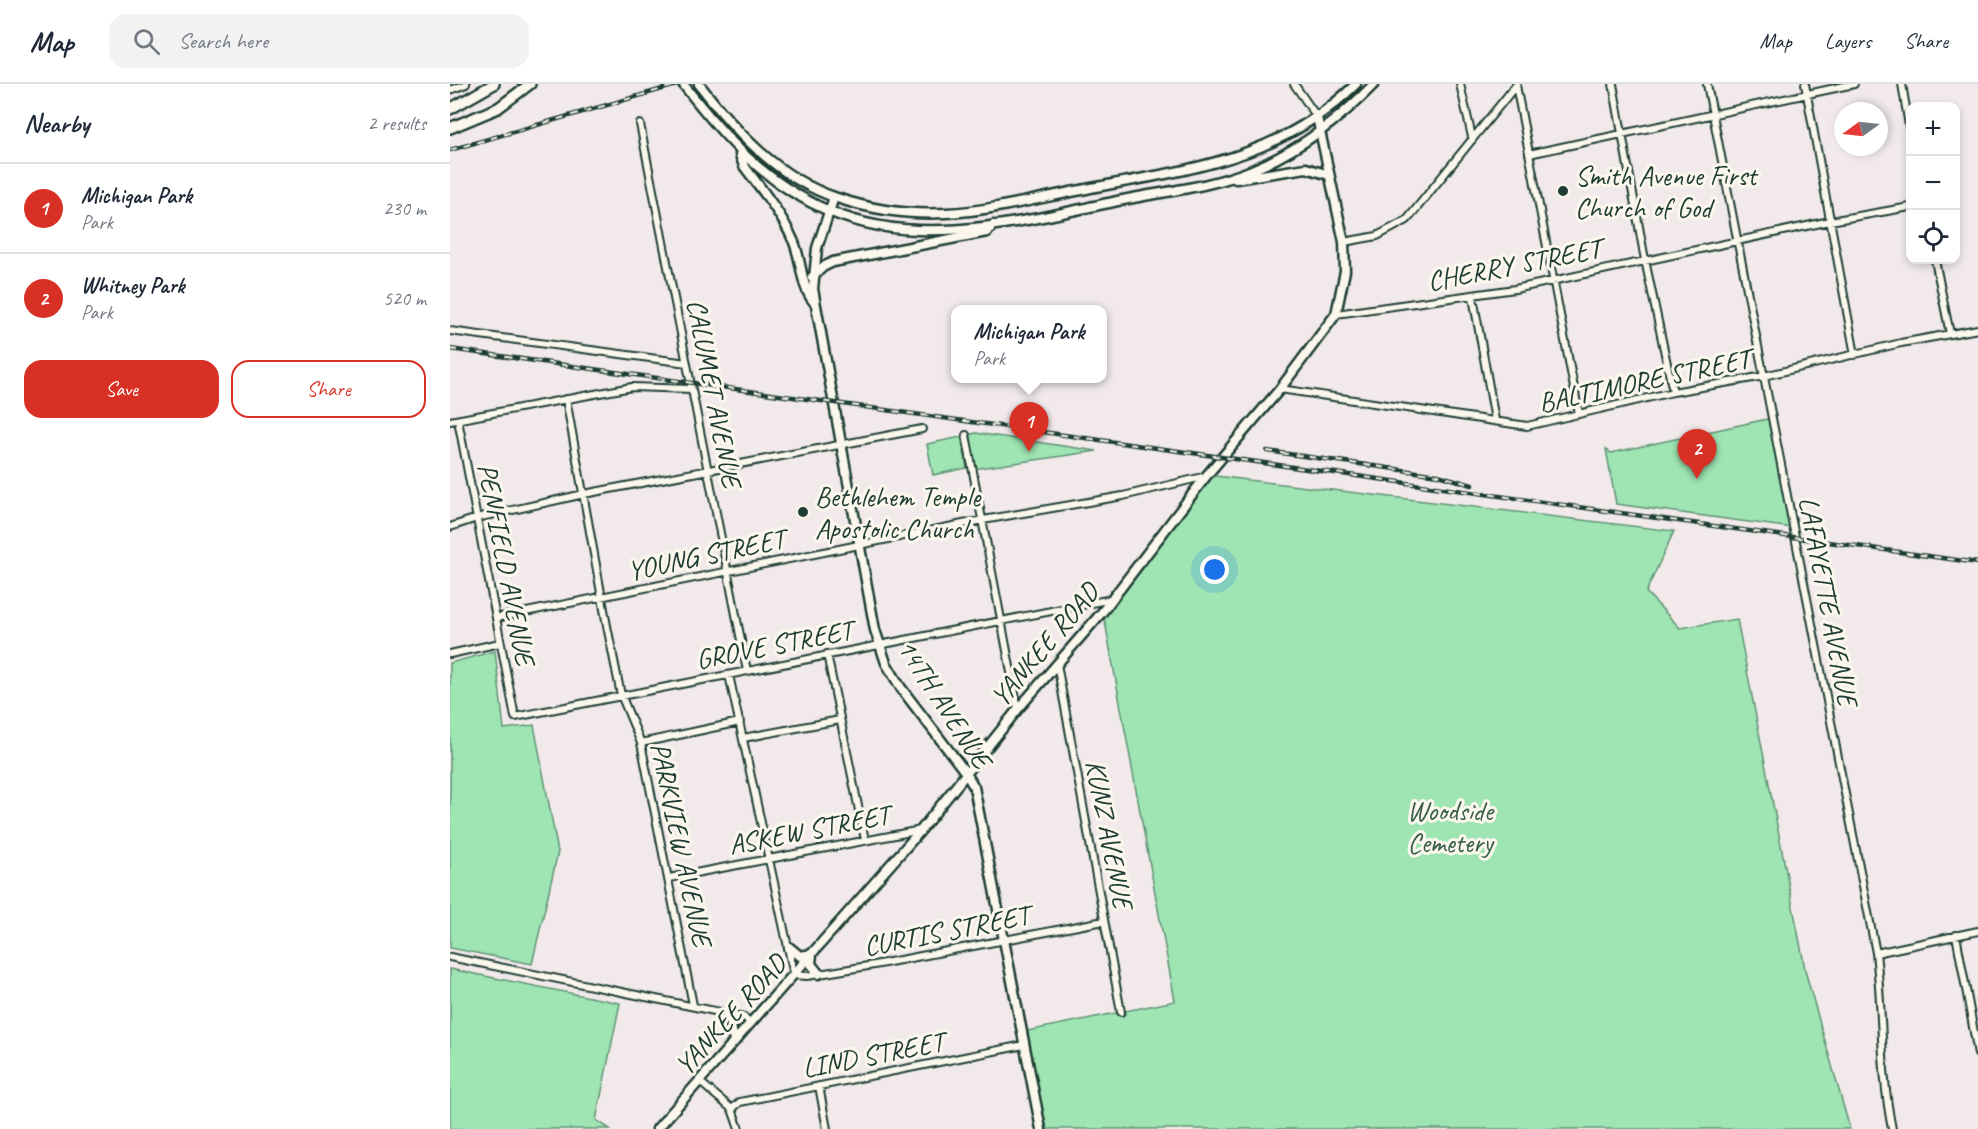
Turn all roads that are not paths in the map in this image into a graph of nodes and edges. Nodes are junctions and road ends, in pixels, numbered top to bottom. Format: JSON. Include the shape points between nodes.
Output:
{"nodes":[{"id":1,"x":466,"y":84,"type":"edge"},
{"id":2,"x":494,"y":84,"type":"edge"},
{"id":3,"x":530,"y":84,"type":"edge"},
{"id":4,"x":683,"y":84,"type":"edge"},
{"id":5,"x":699,"y":84,"type":"edge"},
{"id":6,"x":1294,"y":84,"type":"edge"},
{"id":7,"x":1356,"y":84,"type":"edge"},
{"id":8,"x":1374,"y":84,"type":"edge"},
{"id":9,"x":1460,"y":84,"type":"edge"},
{"id":10,"x":1517,"y":84,"type":"edge"},
{"id":11,"x":1612,"y":84,"type":"edge"},
{"id":12,"x":1707,"y":84,"type":"edge"},
{"id":13,"x":1805,"y":84,"type":"edge"},
{"id":14,"x":1854,"y":84,"type":"edge"},
{"id":15,"x":1902,"y":84,"type":"edge"},
{"id":16,"x":450,"y":90,"type":"edge"},
{"id":17,"x":1807,"y":94,"type":"junction"},
{"id":18,"x":1906,"y":105,"type":"edge"},
{"id":19,"x":450,"y":110,"type":"edge"},
{"id":20,"x":1713,"y":114,"type":"junction"},
{"id":21,"x":1317,"y":117,"type":"junction"},
{"id":22,"x":640,"y":124,"type":"dead end"},
{"id":23,"x":450,"y":128,"type":"edge"},
{"id":24,"x":1320,"y":134,"type":"junction"},
{"id":25,"x":1621,"y":134,"type":"junction"},
{"id":26,"x":1472,"y":137,"type":"junction"},
{"id":27,"x":739,"y":152,"type":"junction"},
{"id":28,"x":1529,"y":154,"type":"junction"},
{"id":29,"x":1329,"y":175,"type":"junction"},
{"id":30,"x":1226,"y":179,"type":"junction"},
{"id":31,"x":834,"y":197,"type":"junction"},
{"id":32,"x":1906,"y":208,"type":"edge"},
{"id":33,"x":829,"y":211,"type":"junction"},
{"id":34,"x":1830,"y":221,"type":"junction"},
{"id":35,"x":994,"y":225,"type":"junction"},
{"id":36,"x":1344,"y":242,"type":"junction"},
{"id":37,"x":1736,"y":243,"type":"junction"},
{"id":38,"x":1645,"y":260,"type":"junction"},
{"id":39,"x":1936,"y":264,"type":"edge"},
{"id":40,"x":812,"y":277,"type":"junction"},
{"id":41,"x":1552,"y":281,"type":"junction"},
{"id":42,"x":1473,"y":297,"type":"junction"},
{"id":43,"x":815,"y":304,"type":"junction"},
{"id":44,"x":1336,"y":314,"type":"junction"},
{"id":45,"x":1978,"y":329,"type":"edge"},
{"id":46,"x":450,"y":331,"type":"edge"},
{"id":47,"x":1950,"y":334,"type":"junction"},
{"id":48,"x":1855,"y":355,"type":"junction"},
{"id":49,"x":687,"y":363,"type":"junction"},
{"id":50,"x":1764,"y":376,"type":"junction"},
{"id":51,"x":1280,"y":388,"type":"junction"},
{"id":52,"x":691,"y":389,"type":"junction"},
{"id":53,"x":1673,"y":392,"type":"junction"},
{"id":54,"x":566,"y":399,"type":"junction"},
{"id":55,"x":1579,"y":414,"type":"junction"},
{"id":56,"x":458,"y":420,"type":"junction"},
{"id":57,"x":1495,"y":420,"type":"junction"},
{"id":58,"x":450,"y":421,"type":"edge"},
{"id":59,"x":922,"y":429,"type":"dead end"},
{"id":60,"x":966,"y":435,"type":"dead end"},
{"id":61,"x":841,"y":446,"type":"junction"},
{"id":62,"x":710,"y":471,"type":"junction"},
{"id":63,"x":1207,"y":476,"type":"junction"},
{"id":64,"x":584,"y":494,"type":"junction"},
{"id":65,"x":477,"y":518,"type":"junction"},
{"id":66,"x":982,"y":520,"type":"junction"},
{"id":67,"x":450,"y":527,"type":"edge"},
{"id":68,"x":858,"y":546,"type":"junction"},
{"id":69,"x":727,"y":570,"type":"junction"},
{"id":70,"x":601,"y":597,"type":"junction"},
{"id":71,"x":1112,"y":599,"type":"junction"},
{"id":72,"x":496,"y":618,"type":"junction"},
{"id":73,"x":1002,"y":620,"type":"junction"},
{"id":74,"x":500,"y":643,"type":"junction"},
{"id":75,"x":879,"y":645,"type":"junction"},
{"id":76,"x":450,"y":654,"type":"edge"},
{"id":77,"x":827,"y":654,"type":"junction"},
{"id":78,"x":1056,"y":663,"type":"junction"},
{"id":79,"x":747,"y":671,"type":"junction"},
{"id":80,"x":729,"y":675,"type":"junction"},
{"id":81,"x":621,"y":695,"type":"junction"},
{"id":82,"x":1018,"y":709,"type":"junction"},
{"id":83,"x":515,"y":717,"type":"joint"},
{"id":84,"x":840,"y":720,"type":"junction"},
{"id":85,"x":740,"y":722,"type":"junction"},
{"id":86,"x":743,"y":738,"type":"junction"},
{"id":87,"x":641,"y":743,"type":"junction"},
{"id":88,"x":966,"y":773,"type":"junction"},
{"id":89,"x":921,"y":830,"type":"junction"},
{"id":90,"x":865,"y":840,"type":"junction"},
{"id":91,"x":769,"y":858,"type":"junction"},
{"id":92,"x":669,"y":878,"type":"junction"},
{"id":93,"x":1104,"y":921,"type":"junction"},
{"id":94,"x":1978,"y":931,"type":"edge"},
{"id":95,"x":1956,"y":935,"type":"junction"},
{"id":96,"x":1005,"y":940,"type":"junction"},
{"id":97,"x":789,"y":947,"type":"junction"},
{"id":98,"x":1876,"y":953,"type":"junction"},
{"id":99,"x":812,"y":954,"type":"junction"},
{"id":100,"x":450,"y":957,"type":"edge"},
{"id":101,"x":819,"y":974,"type":"junction"},
{"id":102,"x":794,"y":975,"type":"junction"},
{"id":103,"x":693,"y":1005,"type":"junction"},
{"id":104,"x":1121,"y":1012,"type":"dead end"},
{"id":105,"x":729,"y":1014,"type":"junction"},
{"id":106,"x":751,"y":1023,"type":"junction"},
{"id":107,"x":734,"y":1042,"type":"junction"},
{"id":108,"x":1024,"y":1045,"type":"junction"},
{"id":109,"x":1978,"y":1054,"type":"edge"},
{"id":110,"x":700,"y":1082,"type":"junction"},
{"id":111,"x":819,"y":1086,"type":"junction"},
{"id":112,"x":732,"y":1109,"type":"junction"},
{"id":113,"x":657,"y":1129,"type":"edge"},
{"id":114,"x":739,"y":1129,"type":"edge"},
{"id":115,"x":827,"y":1129,"type":"edge"},
{"id":116,"x":1041,"y":1129,"type":"edge"},
{"id":117,"x":1892,"y":1129,"type":"edge"}],
"edges":[{"from":1,"to":16,"type":"street"},
{"from":2,"to":19,"type":"main road"},
{"from":3,"to":23,"type":"main road","via":[[498,108]]},
{"from":4,"to":27,"type":"street"},
{"from":5,"to":31,"type":"street","via":[[759,152]]},
{"from":6,"to":21,"type":"street"},
{"from":7,"to":21,"type":"street"},
{"from":8,"to":24,"type":"street"},
{"from":9,"to":26,"type":"street"},
{"from":10,"to":26,"type":"street"},
{"from":10,"to":28,"type":"street"},
{"from":11,"to":25,"type":"street"},
{"from":12,"to":20,"type":"street","name":"LAFAYETTE AVENUE"},
{"from":13,"to":17,"type":"street"},
{"from":14,"to":17,"type":"street"},
{"from":15,"to":18,"type":"street"},
{"from":17,"to":20,"type":"street"},
{"from":17,"to":34,"type":"street"},
{"from":20,"to":25,"type":"street"},
{"from":20,"to":37,"type":"street","name":"LAFAYETTE AVENUE"},
{"from":21,"to":24,"type":"street"},
{"from":21,"to":31,"type":"street","via":[[1234,159],[978,211],[902,214]]},
{"from":22,"to":49,"type":"street","name":"CALUMET AVENUE"},
{"from":24,"to":29,"type":"street"},
{"from":24,"to":30,"type":"street","via":[[1272,161]]},
{"from":25,"to":28,"type":"street"},
{"from":25,"to":38,"type":"street"},
{"from":26,"to":36,"type":"street","via":[[1407,220],[1377,236]]},
{"from":27,"to":33,"type":"street","via":[[784,188]]},
{"from":27,"to":43,"type":"street","via":[[744,166],[789,232],[799,254],[808,295]]},
{"from":28,"to":41,"type":"street"},
{"from":29,"to":30,"type":"street","via":[[1306,168]]},
{"from":29,"to":36,"type":"street"},
{"from":30,"to":35,"type":"street"},
{"from":31,"to":33,"type":"street","name":"14TH AVENUE"},
{"from":32,"to":34,"type":"street","name":"CHERRY STREET"},
{"from":33,"to":35,"type":"street","via":[[903,229],[959,230]]},
{"from":33,"to":40,"type":"street","name":"14TH AVENUE"},
{"from":34,"to":37,"type":"street","name":"CHERRY STREET"},
{"from":34,"to":48,"type":"street"},
{"from":35,"to":40,"type":"street","via":[[987,232],[833,262]]},
{"from":36,"to":44,"type":"street","via":[[1345,271]]},
{"from":37,"to":38,"type":"street","name":"CHERRY STREET"},
{"from":37,"to":50,"type":"street","name":"LAFAYETTE AVENUE"},
{"from":38,"to":41,"type":"street","name":"CHERRY STREET"},
{"from":38,"to":53,"type":"street"},
{"from":39,"to":47,"type":"street"},
{"from":40,"to":43,"type":"street","name":"14TH AVENUE"},
{"from":41,"to":42,"type":"street","name":"CHERRY STREET"},
{"from":41,"to":55,"type":"street"},
{"from":42,"to":44,"type":"street","name":"CHERRY STREET"},
{"from":42,"to":57,"type":"street"},
{"from":43,"to":61,"type":"street","name":"14TH AVENUE"},
{"from":44,"to":51,"type":"street","name":"YANKEE ROAD"},
{"from":45,"to":47,"type":"street","name":"BALTIMORE STREET"},
{"from":46,"to":49,"type":"street"},
{"from":47,"to":48,"type":"street","name":"BALTIMORE STREET"},
{"from":48,"to":50,"type":"street","name":"BALTIMORE STREET"},
{"from":49,"to":52,"type":"street","name":"CALUMET AVENUE"},
{"from":50,"to":53,"type":"street","name":"BALTIMORE STREET"},
{"from":50,"to":98,"type":"street","name":"LAFAYETTE AVENUE"},
{"from":51,"to":57,"type":"street","name":"BALTIMORE STREET"},
{"from":51,"to":63,"type":"street","name":"YANKEE ROAD"},
{"from":52,"to":54,"type":"street","via":[[632,387]]},
{"from":52,"to":62,"type":"street","name":"CALUMET AVENUE"},
{"from":53,"to":55,"type":"street","name":"BALTIMORE STREET"},
{"from":54,"to":56,"type":"street"},
{"from":54,"to":64,"type":"street","name":"PARKVIEW AVENUE"},
{"from":55,"to":57,"type":"street","name":"BALTIMORE STREET","via":[[1527,426]]},
{"from":56,"to":58,"type":"street"},
{"from":56,"to":65,"type":"street","name":"PENFIELD AVENUE"},
{"from":59,"to":61,"type":"street"},
{"from":60,"to":66,"type":"street"},
{"from":61,"to":62,"type":"street"},
{"from":61,"to":68,"type":"street","name":"14TH AVENUE"},
{"from":62,"to":64,"type":"street"},
{"from":62,"to":69,"type":"street","name":"CALUMET AVENUE"},
{"from":63,"to":66,"type":"street","name":"YOUNG STREET","via":[[1123,496]]},
{"from":63,"to":71,"type":"street","name":"YANKEE ROAD"},
{"from":64,"to":65,"type":"street"},
{"from":64,"to":70,"type":"street","name":"PARKVIEW AVENUE"},
{"from":65,"to":67,"type":"street"},
{"from":65,"to":72,"type":"street","name":"PENFIELD AVENUE"},
{"from":66,"to":68,"type":"street","name":"YOUNG STREET"},
{"from":66,"to":73,"type":"street"},
{"from":68,"to":69,"type":"street","name":"YOUNG STREET"},
{"from":68,"to":75,"type":"street","name":"14TH AVENUE"},
{"from":69,"to":70,"type":"street","name":"YOUNG STREET"},
{"from":69,"to":79,"type":"street","name":"CALUMET AVENUE"},
{"from":70,"to":72,"type":"street","name":"YOUNG STREET"},
{"from":70,"to":81,"type":"street","name":"PARKVIEW AVENUE"},
{"from":71,"to":73,"type":"street","name":"GROVE STREET"},
{"from":71,"to":78,"type":"street","name":"YANKEE ROAD"},
{"from":72,"to":74,"type":"street","name":"PENFIELD AVENUE"},
{"from":73,"to":75,"type":"street","name":"GROVE STREET"},
{"from":73,"to":82,"type":"street"},
{"from":74,"to":76,"type":"street"},
{"from":74,"to":83,"type":"street","name":"PENFIELD AVENUE"},
{"from":75,"to":77,"type":"street","name":"GROVE STREET"},
{"from":75,"to":88,"type":"street","name":"14TH AVENUE","via":[[901,688]]},
{"from":77,"to":79,"type":"street","name":"GROVE STREET"},
{"from":77,"to":84,"type":"street"},
{"from":78,"to":82,"type":"street","name":"YANKEE ROAD"},
{"from":78,"to":93,"type":"street","name":"KUNZ AVENUE"},
{"from":79,"to":80,"type":"street","name":"GROVE STREET"},
{"from":80,"to":81,"type":"street","name":"GROVE STREET"},
{"from":80,"to":85,"type":"street"},
{"from":81,"to":83,"type":"street","name":"GROVE STREET"},
{"from":81,"to":87,"type":"street","name":"PARKVIEW AVENUE"},
{"from":82,"to":88,"type":"street","name":"YANKEE ROAD"},
{"from":84,"to":86,"type":"street"},
{"from":84,"to":90,"type":"street"},
{"from":85,"to":86,"type":"street"},
{"from":85,"to":87,"type":"street"},
{"from":86,"to":91,"type":"street"},
{"from":87,"to":92,"type":"street","name":"PARKVIEW AVENUE"},
{"from":88,"to":89,"type":"street","name":"YANKEE ROAD"},
{"from":88,"to":96,"type":"street","name":"14TH AVENUE","via":[[974,787]]},
{"from":89,"to":90,"type":"street","name":"ASKEW STREET"},
{"from":89,"to":99,"type":"street","name":"YANKEE ROAD"},
{"from":90,"to":91,"type":"street","name":"ASKEW STREET"},
{"from":91,"to":92,"type":"street","name":"ASKEW STREET"},
{"from":91,"to":97,"type":"street"},
{"from":92,"to":103,"type":"street","name":"PARKVIEW AVENUE"},
{"from":93,"to":96,"type":"street","name":"CURTIS STREET"},
{"from":93,"to":104,"type":"street","name":"KUNZ AVENUE"},
{"from":94,"to":95,"type":"street"},
{"from":95,"to":98,"type":"street"},
{"from":95,"to":109,"type":"street"},
{"from":96,"to":101,"type":"street","name":"CURTIS STREET"},
{"from":96,"to":108,"type":"street","name":"14TH AVENUE"},
{"from":97,"to":99,"type":"street","via":[[800,956]]},
{"from":97,"to":102,"type":"street"},
{"from":98,"to":117,"type":"street","name":"LAFAYETTE AVENUE","via":[[1881,990],[1881,1055]]},
{"from":99,"to":101,"type":"street","via":[[811,964]]},
{"from":99,"to":102,"type":"street","name":"YANKEE ROAD"},
{"from":100,"to":103,"type":"street"},
{"from":101,"to":102,"type":"street","name":"CURTIS STREET"},
{"from":102,"to":106,"type":"street","name":"YANKEE ROAD"},
{"from":103,"to":105,"type":"street"},
{"from":105,"to":106,"type":"street"},
{"from":105,"to":107,"type":"street"},
{"from":106,"to":107,"type":"street","name":"YANKEE ROAD"},
{"from":107,"to":110,"type":"street","name":"YANKEE ROAD"},
{"from":108,"to":111,"type":"street","name":"LIND STREET"},
{"from":108,"to":116,"type":"street","name":"14TH AVENUE"},
{"from":110,"to":112,"type":"street"},
{"from":110,"to":113,"type":"street","name":"YANKEE ROAD"},
{"from":111,"to":112,"type":"street","name":"LIND STREET","via":[[740,1102]]},
{"from":111,"to":115,"type":"street"},
{"from":112,"to":114,"type":"street"}]}
